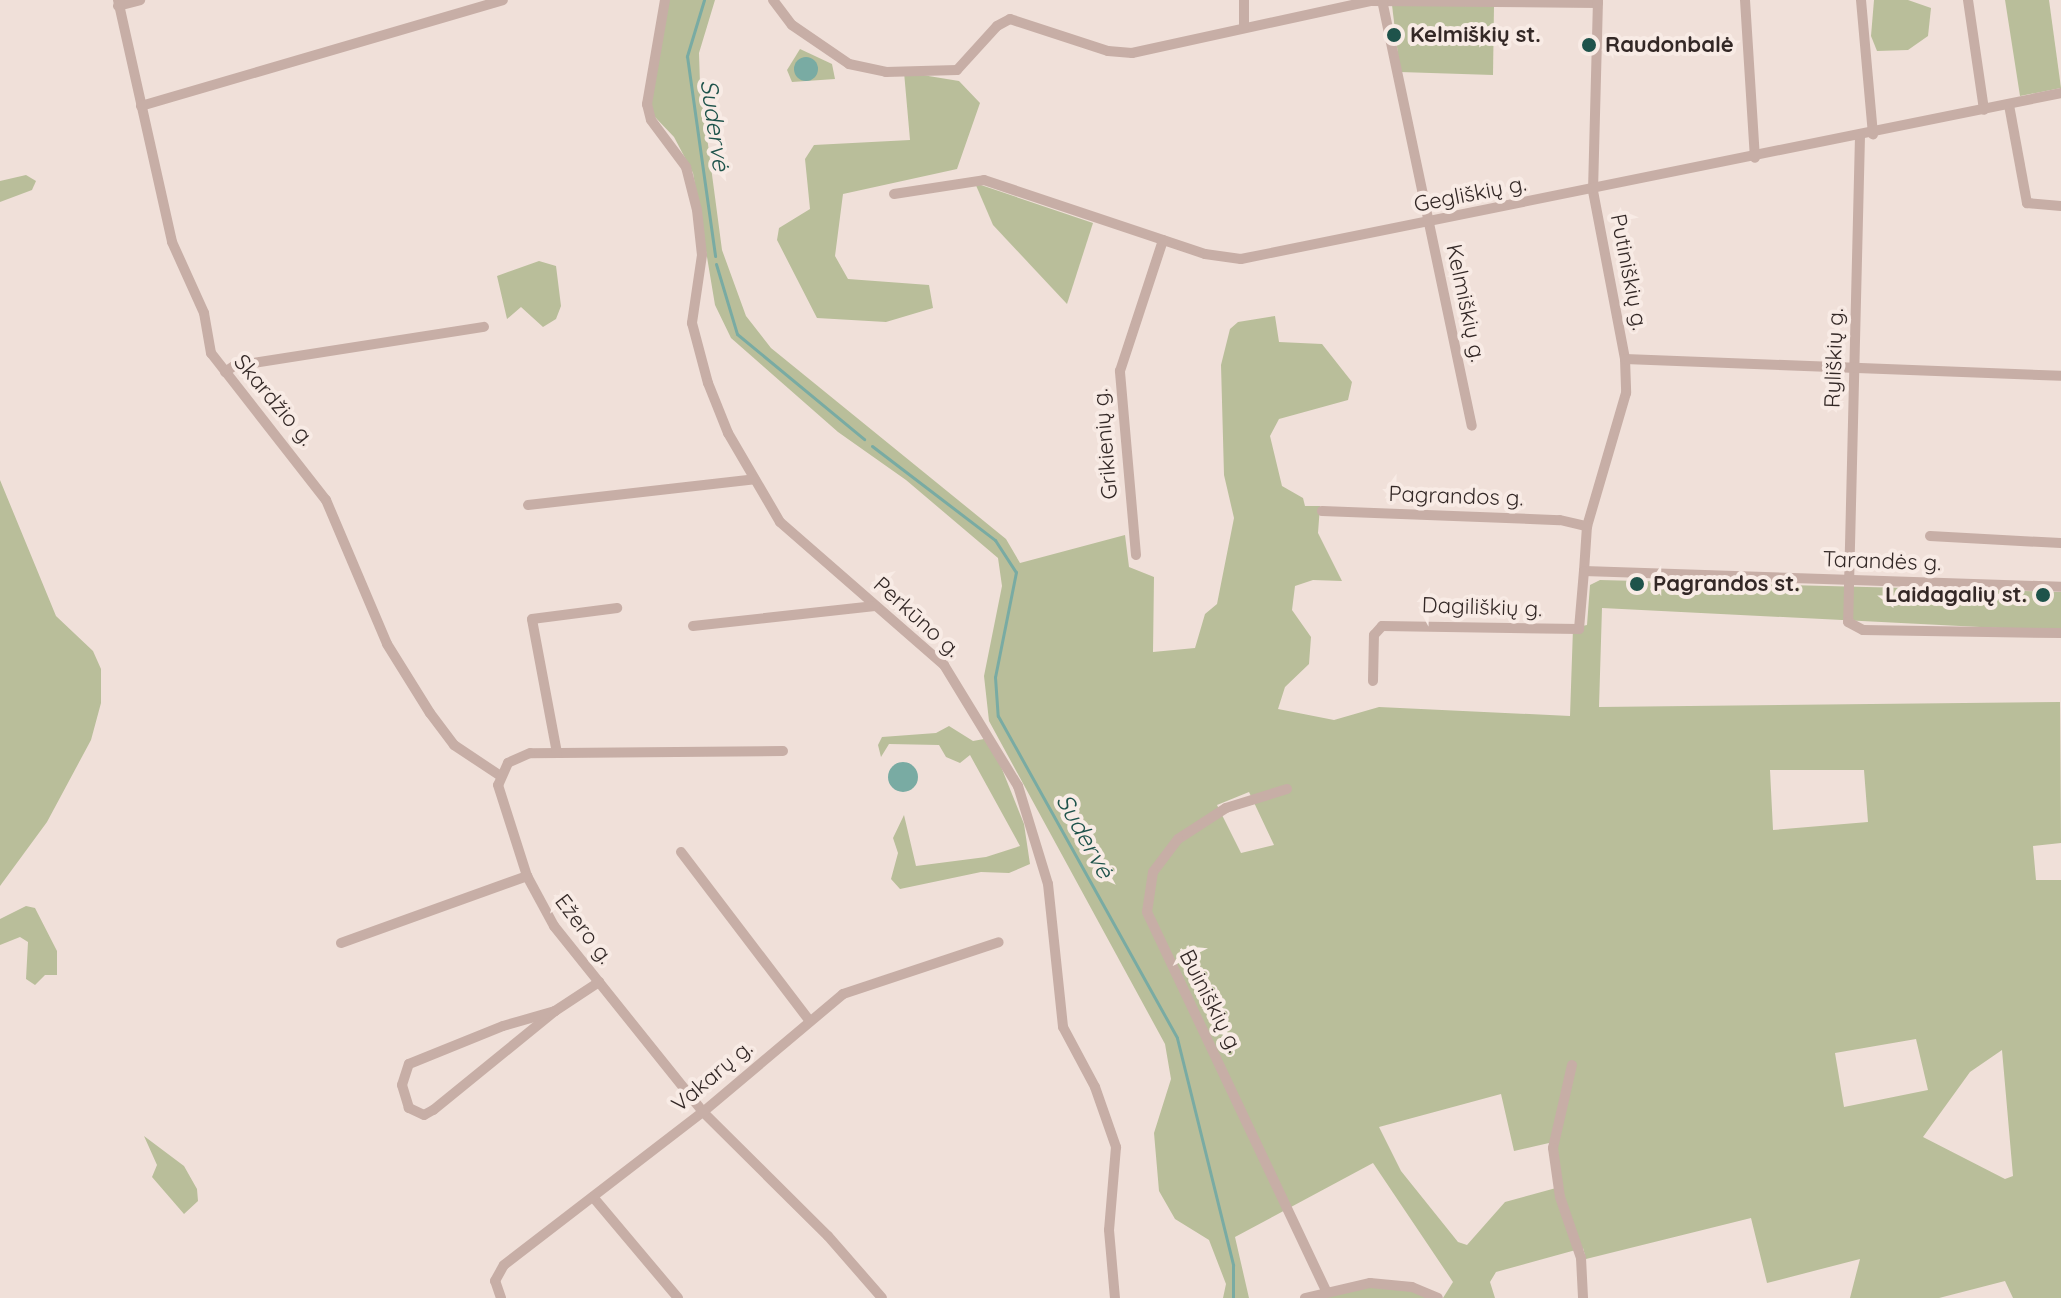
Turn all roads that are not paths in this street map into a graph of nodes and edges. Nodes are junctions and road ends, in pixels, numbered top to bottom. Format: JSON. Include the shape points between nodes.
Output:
{"nodes":[{"id":1,"x":140,"y":0,"type":"edge"},
{"id":2,"x":503,"y":0,"type":"edge"},
{"id":3,"x":665,"y":0,"type":"edge"},
{"id":4,"x":773,"y":0,"type":"edge"},
{"id":5,"x":1244,"y":0,"type":"edge"},
{"id":6,"x":1382,"y":0,"type":"edge"},
{"id":7,"x":1745,"y":0,"type":"edge"},
{"id":8,"x":1861,"y":0,"type":"edge"},
{"id":9,"x":1968,"y":0,"type":"edge"},
{"id":10,"x":1598,"y":1,"type":"edge"},
{"id":11,"x":118,"y":3,"type":"edge"},
{"id":12,"x":1244,"y":28,"type":"junction"},
{"id":13,"x":2061,"y":93,"type":"edge"},
{"id":14,"x":2009,"y":105,"type":"junction"},
{"id":15,"x":141,"y":106,"type":"junction"},
{"id":16,"x":1984,"y":110,"type":"junction"},
{"id":17,"x":1873,"y":134,"type":"junction"},
{"id":18,"x":1860,"y":136,"type":"junction"},
{"id":19,"x":1755,"y":158,"type":"junction"},
{"id":20,"x":1593,"y":191,"type":"junction"},
{"id":21,"x":894,"y":194,"type":"dead end"},
{"id":22,"x":2061,"y":206,"type":"edge"},
{"id":23,"x":1428,"y":223,"type":"junction"},
{"id":24,"x":1163,"y":240,"type":"junction"},
{"id":25,"x":484,"y":327,"type":"dead end"},
{"id":26,"x":1625,"y":359,"type":"junction"},
{"id":27,"x":1854,"y":369,"type":"junction"},
{"id":28,"x":225,"y":372,"type":"junction"},
{"id":29,"x":2061,"y":376,"type":"edge"},
{"id":30,"x":1472,"y":426,"type":"dead end"},
{"id":31,"x":755,"y":479,"type":"junction"},
{"id":32,"x":528,"y":505,"type":"dead end"},
{"id":33,"x":1322,"y":511,"type":"dead end"},
{"id":34,"x":1587,"y":526,"type":"junction"},
{"id":35,"x":1930,"y":536,"type":"dead end"},
{"id":36,"x":2061,"y":543,"type":"edge"},
{"id":37,"x":1136,"y":555,"type":"dead end"},
{"id":38,"x":1584,"y":571,"type":"junction"},
{"id":39,"x":1846,"y":580,"type":"junction"},
{"id":40,"x":2061,"y":587,"type":"edge"},
{"id":41,"x":875,"y":606,"type":"junction"},
{"id":42,"x":617,"y":608,"type":"dead end"},
{"id":43,"x":693,"y":626,"type":"dead end"},
{"id":44,"x":2061,"y":633,"type":"edge"},
{"id":45,"x":1373,"y":681,"type":"dead end"},
{"id":46,"x":783,"y":751,"type":"dead end"},
{"id":47,"x":557,"y":753,"type":"junction"},
{"id":48,"x":499,"y":775,"type":"junction"},
{"id":49,"x":1287,"y":789,"type":"dead end"},
{"id":50,"x":681,"y":852,"type":"dead end"},
{"id":51,"x":527,"y":876,"type":"junction"},
{"id":52,"x":999,"y":942,"type":"dead end"},
{"id":53,"x":341,"y":943,"type":"dead end"},
{"id":54,"x":599,"y":982,"type":"junction"},
{"id":55,"x":555,"y":1011,"type":"junction"},
{"id":56,"x":808,"y":1019,"type":"junction"},
{"id":57,"x":1572,"y":1065,"type":"dead end"},
{"id":58,"x":703,"y":1112,"type":"junction"},
{"id":59,"x":593,"y":1197,"type":"junction"},
{"id":60,"x":1327,"y":1292,"type":"junction"},
{"id":61,"x":501,"y":1298,"type":"edge"},
{"id":62,"x":678,"y":1298,"type":"edge"},
{"id":63,"x":882,"y":1298,"type":"edge"},
{"id":64,"x":1115,"y":1298,"type":"edge"},
{"id":65,"x":1305,"y":1298,"type":"edge"},
{"id":66,"x":1438,"y":1298,"type":"edge"},
{"id":67,"x":1583,"y":1298,"type":"edge"}],
"edges":[{"from":1,"to":11,"type":"street"},
{"from":2,"to":15,"type":"street"},
{"from":3,"to":31,"type":"street","name":"Perkūno g.","via":[[647,104],[651,120],[686,167],[702,255],[694,332],[728,433]]},
{"from":4,"to":12,"type":"street","via":[[806,35],[849,64],[873,71],[957,70],[997,26],[1017,20],[1118,53]]},
{"from":5,"to":12,"type":"street"},
{"from":6,"to":10,"type":"street"},
{"from":6,"to":12,"type":"street"},
{"from":6,"to":23,"type":"street","name":"Kelmiškių g."},
{"from":7,"to":19,"type":"street"},
{"from":8,"to":17,"type":"street"},
{"from":9,"to":16,"type":"street"},
{"from":10,"to":20,"type":"street","name":"Putiniškių g."},
{"from":11,"to":15,"type":"street","name":"Skardžio g."},
{"from":13,"to":14,"type":"street","name":"Gegliškių g."},
{"from":14,"to":16,"type":"street","name":"Gegliškių g."},
{"from":14,"to":22,"type":"street","via":[[2027,203]]},
{"from":15,"to":28,"type":"street","name":"Skardžio g.","via":[[179,263],[204,313],[211,353]]},
{"from":16,"to":17,"type":"street","name":"Gegliškių g."},
{"from":17,"to":18,"type":"street","name":"Gegliškių g."},
{"from":18,"to":19,"type":"street","name":"Gegliškių g."},
{"from":18,"to":27,"type":"street","name":"Ryliškių g."},
{"from":19,"to":20,"type":"street","name":"Gegliškių g."},
{"from":20,"to":23,"type":"street","name":"Gegliškių g."},
{"from":20,"to":26,"type":"street","name":"Putiniškių g."},
{"from":21,"to":24,"type":"street","name":"Gegliškių g.","via":[[984,180]]},
{"from":23,"to":24,"type":"street","name":"Gegliškių g.","via":[[1241,259],[1217,258]]},
{"from":23,"to":30,"type":"street","name":"Kelmiškių g."},
{"from":24,"to":37,"type":"street","name":"Grikienių g.","via":[[1120,371]]},
{"from":25,"to":28,"type":"street","via":[[234,366]]},
{"from":26,"to":27,"type":"street"},
{"from":26,"to":34,"type":"street","name":"Putiniškių g.","via":[[1624,406]]},
{"from":27,"to":29,"type":"street"},
{"from":27,"to":39,"type":"street","name":"Ryliškių g."},
{"from":28,"to":48,"type":"street","name":"Skardžio g.","via":[[265,415],[326,500],[387,644],[430,713],[454,745]]},
{"from":31,"to":32,"type":"street"},
{"from":31,"to":41,"type":"street","name":"Perkūno g.","via":[[787,531]]},
{"from":33,"to":34,"type":"street","name":"Pagrandos g.","via":[[1560,520]]},
{"from":34,"to":38,"type":"street","name":"Putiniškių g."},
{"from":35,"to":36,"type":"street"},
{"from":38,"to":39,"type":"street","name":"Tarandės g."},
{"from":38,"to":45,"type":"street","name":"Dagiliškių g.","via":[[1579,629],[1382,626],[1374,635]]},
{"from":39,"to":40,"type":"street","name":"Tarandės g."},
{"from":39,"to":44,"type":"street","via":[[1844,613],[1853,628]]},
{"from":41,"to":43,"type":"street"},
{"from":41,"to":64,"type":"street","name":"Perkūno g.","via":[[944,665],[1018,786],[1048,884],[1063,1027],[1095,1087],[1116,1147],[1109,1230]]},
{"from":42,"to":47,"type":"street","via":[[532,619]]},
{"from":46,"to":47,"type":"street"},
{"from":47,"to":48,"type":"street","via":[[522,754]]},
{"from":48,"to":51,"type":"street","name":"Ežero g.","via":[[500,794]]},
{"from":49,"to":60,"type":"street","name":"Buiniškių g.","via":[[1226,808],[1178,839],[1153,872],[1147,912]]},
{"from":50,"to":56,"type":"street"},
{"from":51,"to":53,"type":"street"},
{"from":51,"to":54,"type":"street","name":"Ežero g.","via":[[545,914]]},
{"from":52,"to":56,"type":"street","name":"Vakarų g.","via":[[867,982]]},
{"from":54,"to":55,"type":"street"},
{"from":54,"to":58,"type":"street","name":"Ežero g."},
{"from":55,"to":55,"type":"street","via":[[463,1040],[409,1064],[402,1085],[409,1108],[424,1115],[433,1110]]},
{"from":56,"to":58,"type":"street","name":"Vakarų g."},
{"from":57,"to":67,"type":"street","via":[[1553,1148],[1560,1197],[1581,1258]]},
{"from":58,"to":59,"type":"street","name":"Vakarų g."},
{"from":58,"to":63,"type":"street","name":"Ežero g.","via":[[828,1236]]},
{"from":59,"to":61,"type":"street","name":"Vakarų g.","via":[[504,1265],[495,1281]]},
{"from":59,"to":62,"type":"street"},
{"from":60,"to":65,"type":"street"},
{"from":60,"to":66,"type":"street","via":[[1386,1283]]}]}
